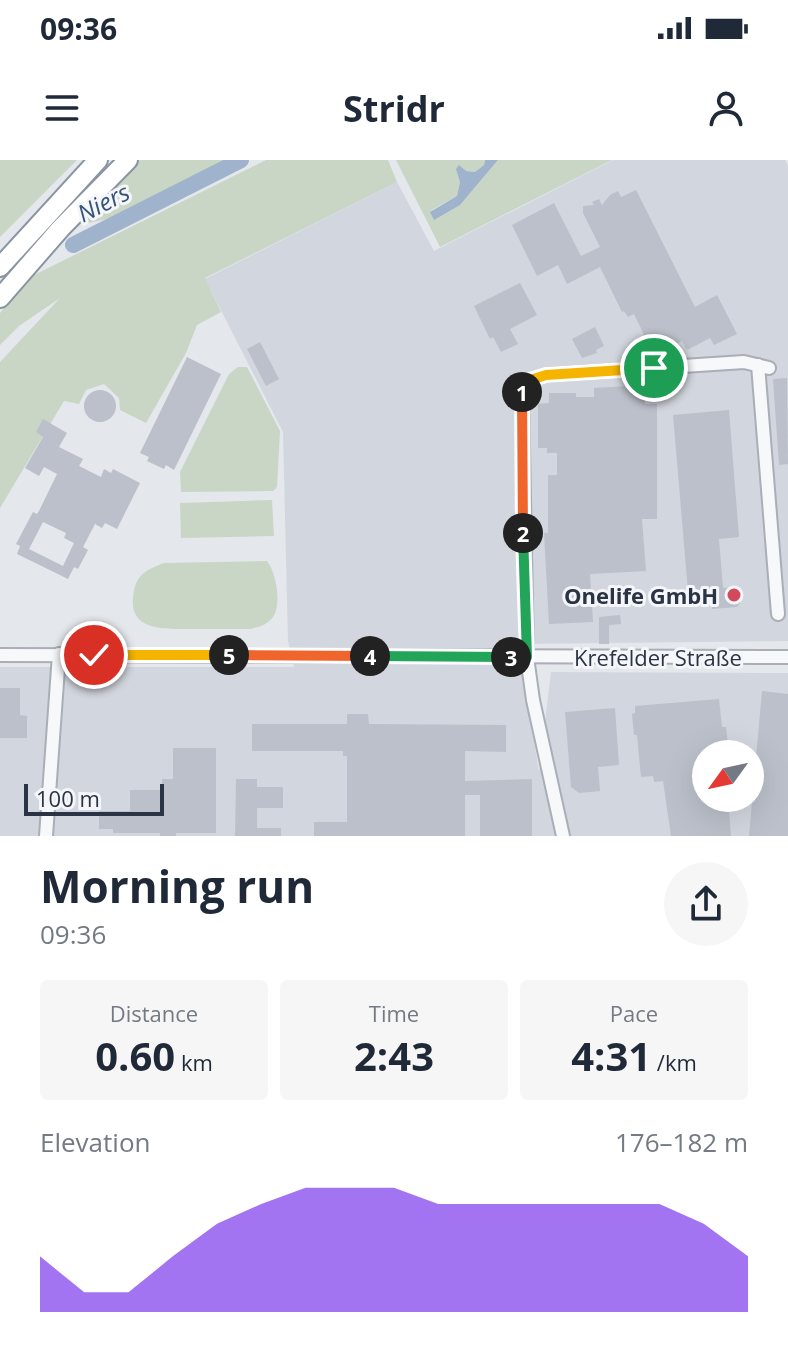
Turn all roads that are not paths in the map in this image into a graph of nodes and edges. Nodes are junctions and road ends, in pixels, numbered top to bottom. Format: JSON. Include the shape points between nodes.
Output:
{"nodes":[{"id":1,"x":98,"y":160,"type":"edge"},
{"id":2,"x":128,"y":160,"type":"edge"},
{"id":3,"x":0,"y":267,"type":"edge"},
{"id":4,"x":0,"y":298,"type":"edge"},
{"id":5,"x":778,"y":614,"type":"dead end"},
{"id":6,"x":59,"y":654,"type":"junction"},
{"id":7,"x":0,"y":655,"type":"edge"},
{"id":8,"x":527,"y":657,"type":"junction"},
{"id":9,"x":788,"y":657,"type":"edge"},
{"id":10,"x":46,"y":836,"type":"edge"},
{"id":11,"x":563,"y":836,"type":"edge"}],
"edges":[{"from":1,"to":3,"type":"highway"},
{"from":2,"to":4,"type":"highway"},
{"from":5,"to":8,"type":"street","via":[[763,366],[744,362],[546,375],[530,380],[522,390]]},
{"from":6,"to":7,"type":"street","name":"Krefelder Straße"},
{"from":6,"to":8,"type":"street","name":"Krefelder Straße"},
{"from":6,"to":10,"type":"street"},
{"from":8,"to":9,"type":"street","name":"Krefelder Straße"},
{"from":8,"to":11,"type":"street"}]}
